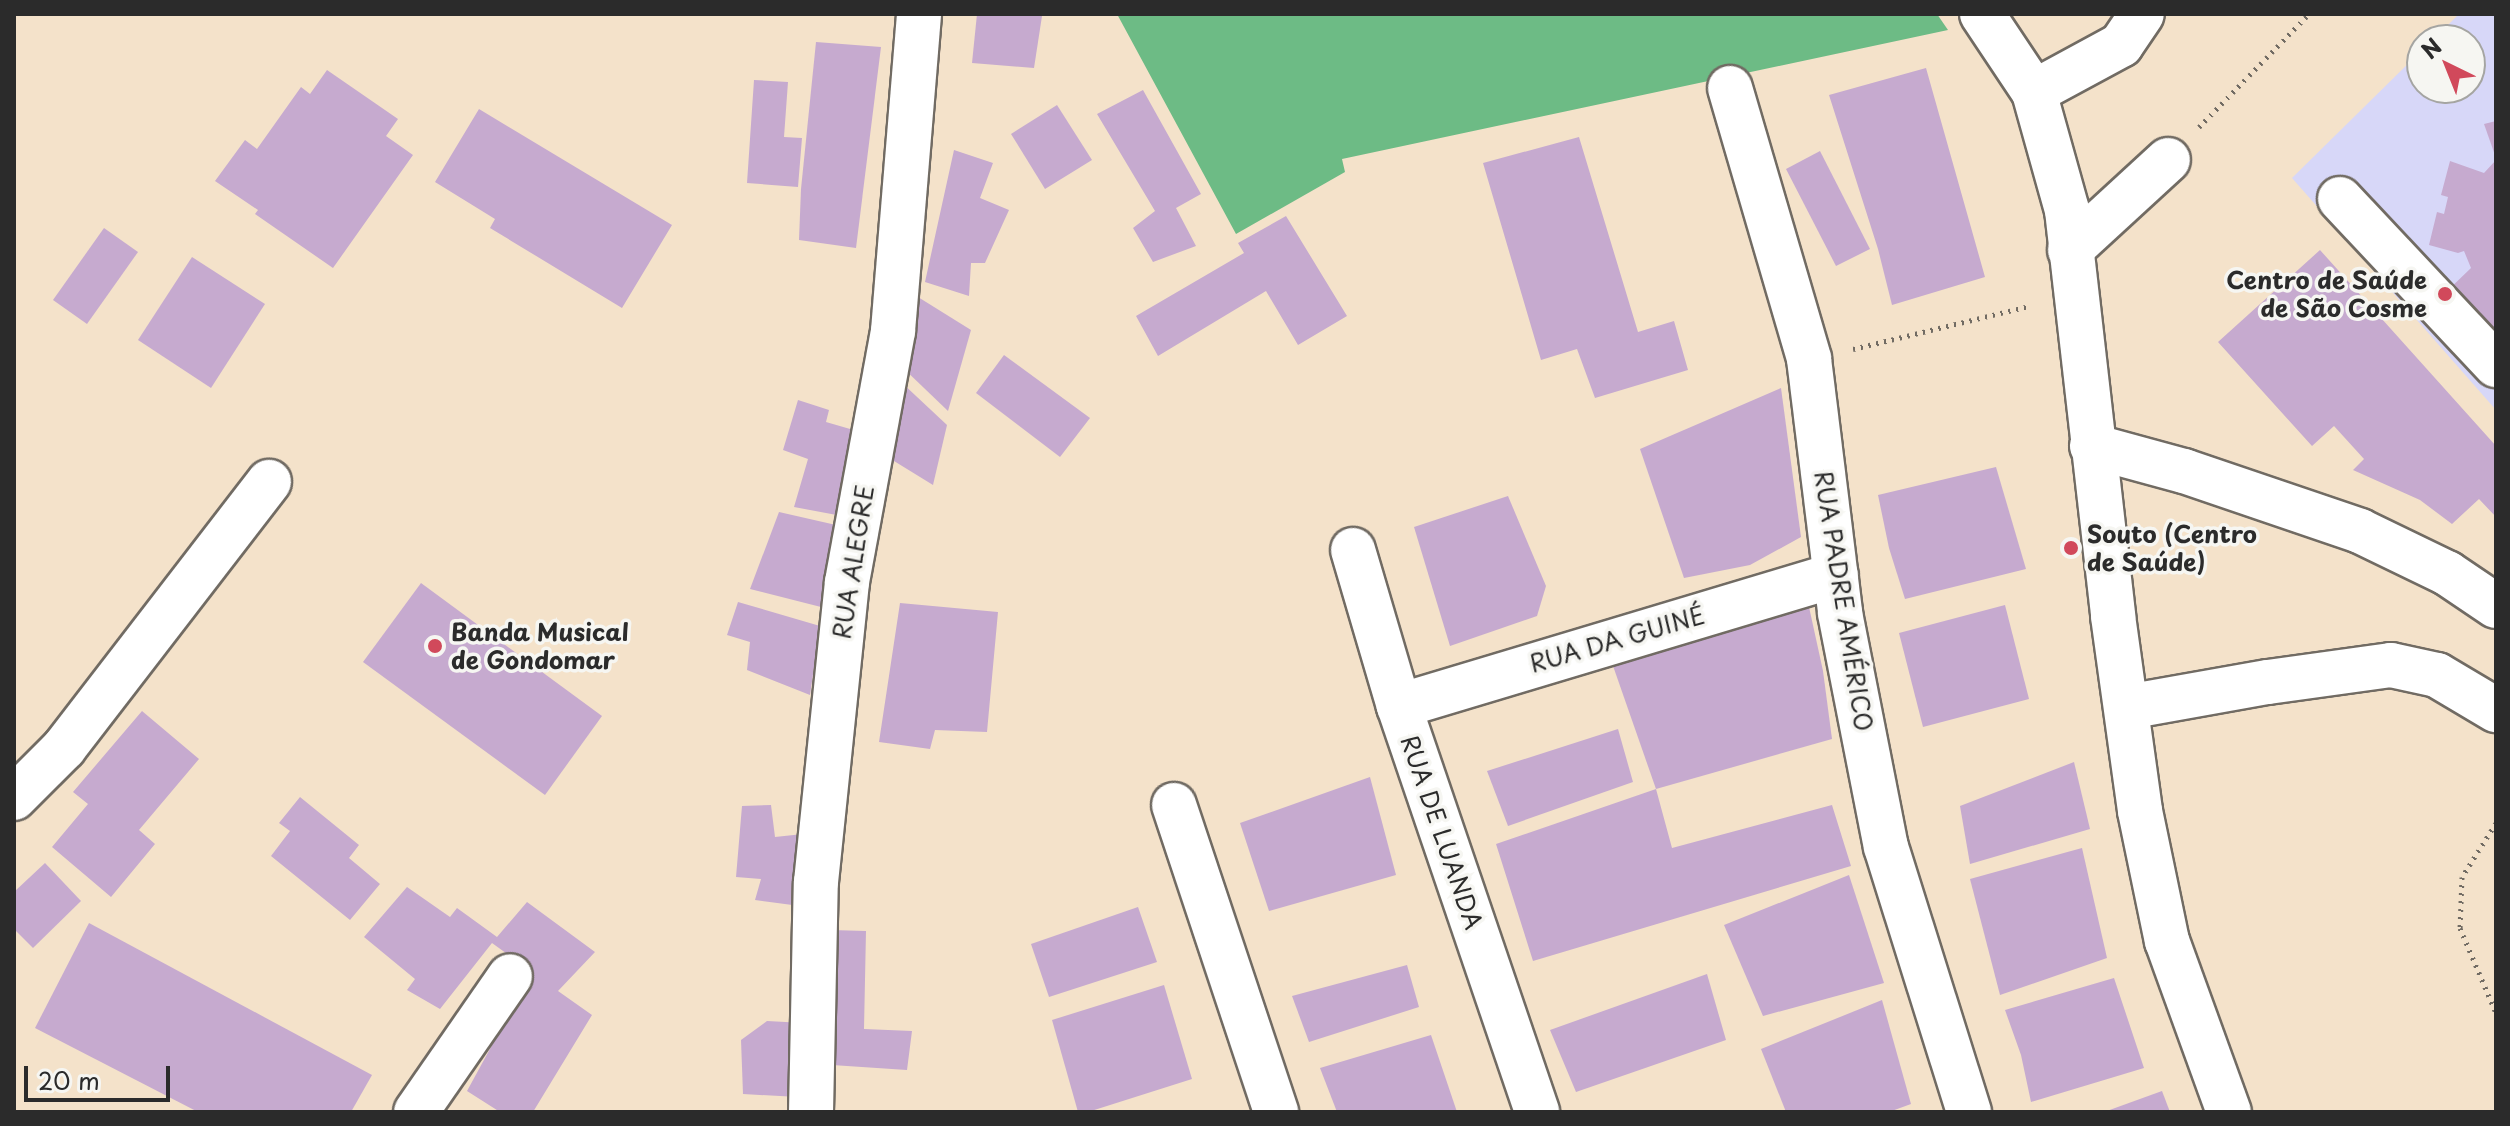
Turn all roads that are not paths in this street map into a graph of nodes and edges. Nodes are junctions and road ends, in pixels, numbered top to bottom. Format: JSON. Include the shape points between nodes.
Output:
{"nodes":[{"id":1,"x":919,"y":14,"type":"edge"},
{"id":2,"x":1982,"y":14,"type":"edge"},
{"id":3,"x":2142,"y":14,"type":"edge"},
{"id":4,"x":1730,"y":88,"type":"dead end"},
{"id":5,"x":2034,"y":92,"type":"junction"},
{"id":6,"x":2168,"y":160,"type":"road end"},
{"id":7,"x":2340,"y":199,"type":"dead end"},
{"id":8,"x":2070,"y":250,"type":"junction"},
{"id":9,"x":2496,"y":365,"type":"edge"},
{"id":10,"x":2092,"y":446,"type":"junction"},
{"id":11,"x":269,"y":482,"type":"dead end"},
{"id":12,"x":1353,"y":550,"type":"dead end"},
{"id":13,"x":1836,"y":575,"type":"junction"},
{"id":14,"x":2496,"y":606,"type":"edge"},
{"id":15,"x":1399,"y":706,"type":"junction"},
{"id":16,"x":2127,"y":707,"type":"junction"},
{"id":17,"x":2496,"y":710,"type":"edge"},
{"id":18,"x":14,"y":798,"type":"edge"},
{"id":19,"x":1174,"y":805,"type":"dead end"},
{"id":20,"x":510,"y":976,"type":"dead end"},
{"id":21,"x":416,"y":1112,"type":"edge"},
{"id":22,"x":811,"y":1112,"type":"edge"},
{"id":23,"x":1276,"y":1112,"type":"edge"},
{"id":24,"x":1537,"y":1112,"type":"edge"},
{"id":25,"x":1969,"y":1112,"type":"edge"},
{"id":26,"x":2229,"y":1112,"type":"edge"}],
"edges":[{"from":1,"to":22,"type":"street","name":"RUA ALEGRE","via":[[893,331],[847,582],[816,882]]},
{"from":2,"to":5,"type":"street"},
{"from":3,"to":5,"type":"street","via":[[2121,45]]},
{"from":4,"to":13,"type":"street","name":"RUA PADRE AMÉRICO","via":[[1809,359]]},
{"from":5,"to":8,"type":"street","via":[[2067,210]]},
{"from":6,"to":8,"type":"street"},
{"from":7,"to":9,"type":"street"},
{"from":8,"to":10,"type":"street"},
{"from":10,"to":14,"type":"street","via":[[2360,531],[2447,573]]},
{"from":10,"to":16,"type":"street"},
{"from":11,"to":18,"type":"street","via":[[64,748]]},
{"from":12,"to":15,"type":"street","name":"RUA DE LUANDA"},
{"from":13,"to":15,"type":"street","name":"RUA DA GUINÉ"},
{"from":13,"to":25,"type":"street","name":"RUA PADRE AMÉRICO","via":[[1886,847]]},
{"from":15,"to":24,"type":"street","name":"RUA DE LUANDA"},
{"from":16,"to":17,"type":"street","via":[[2391,665],[2437,675]]},
{"from":16,"to":26,"type":"street","via":[[2140,811],[2167,941]]},
{"from":19,"to":23,"type":"street"},
{"from":20,"to":21,"type":"street"}]}
